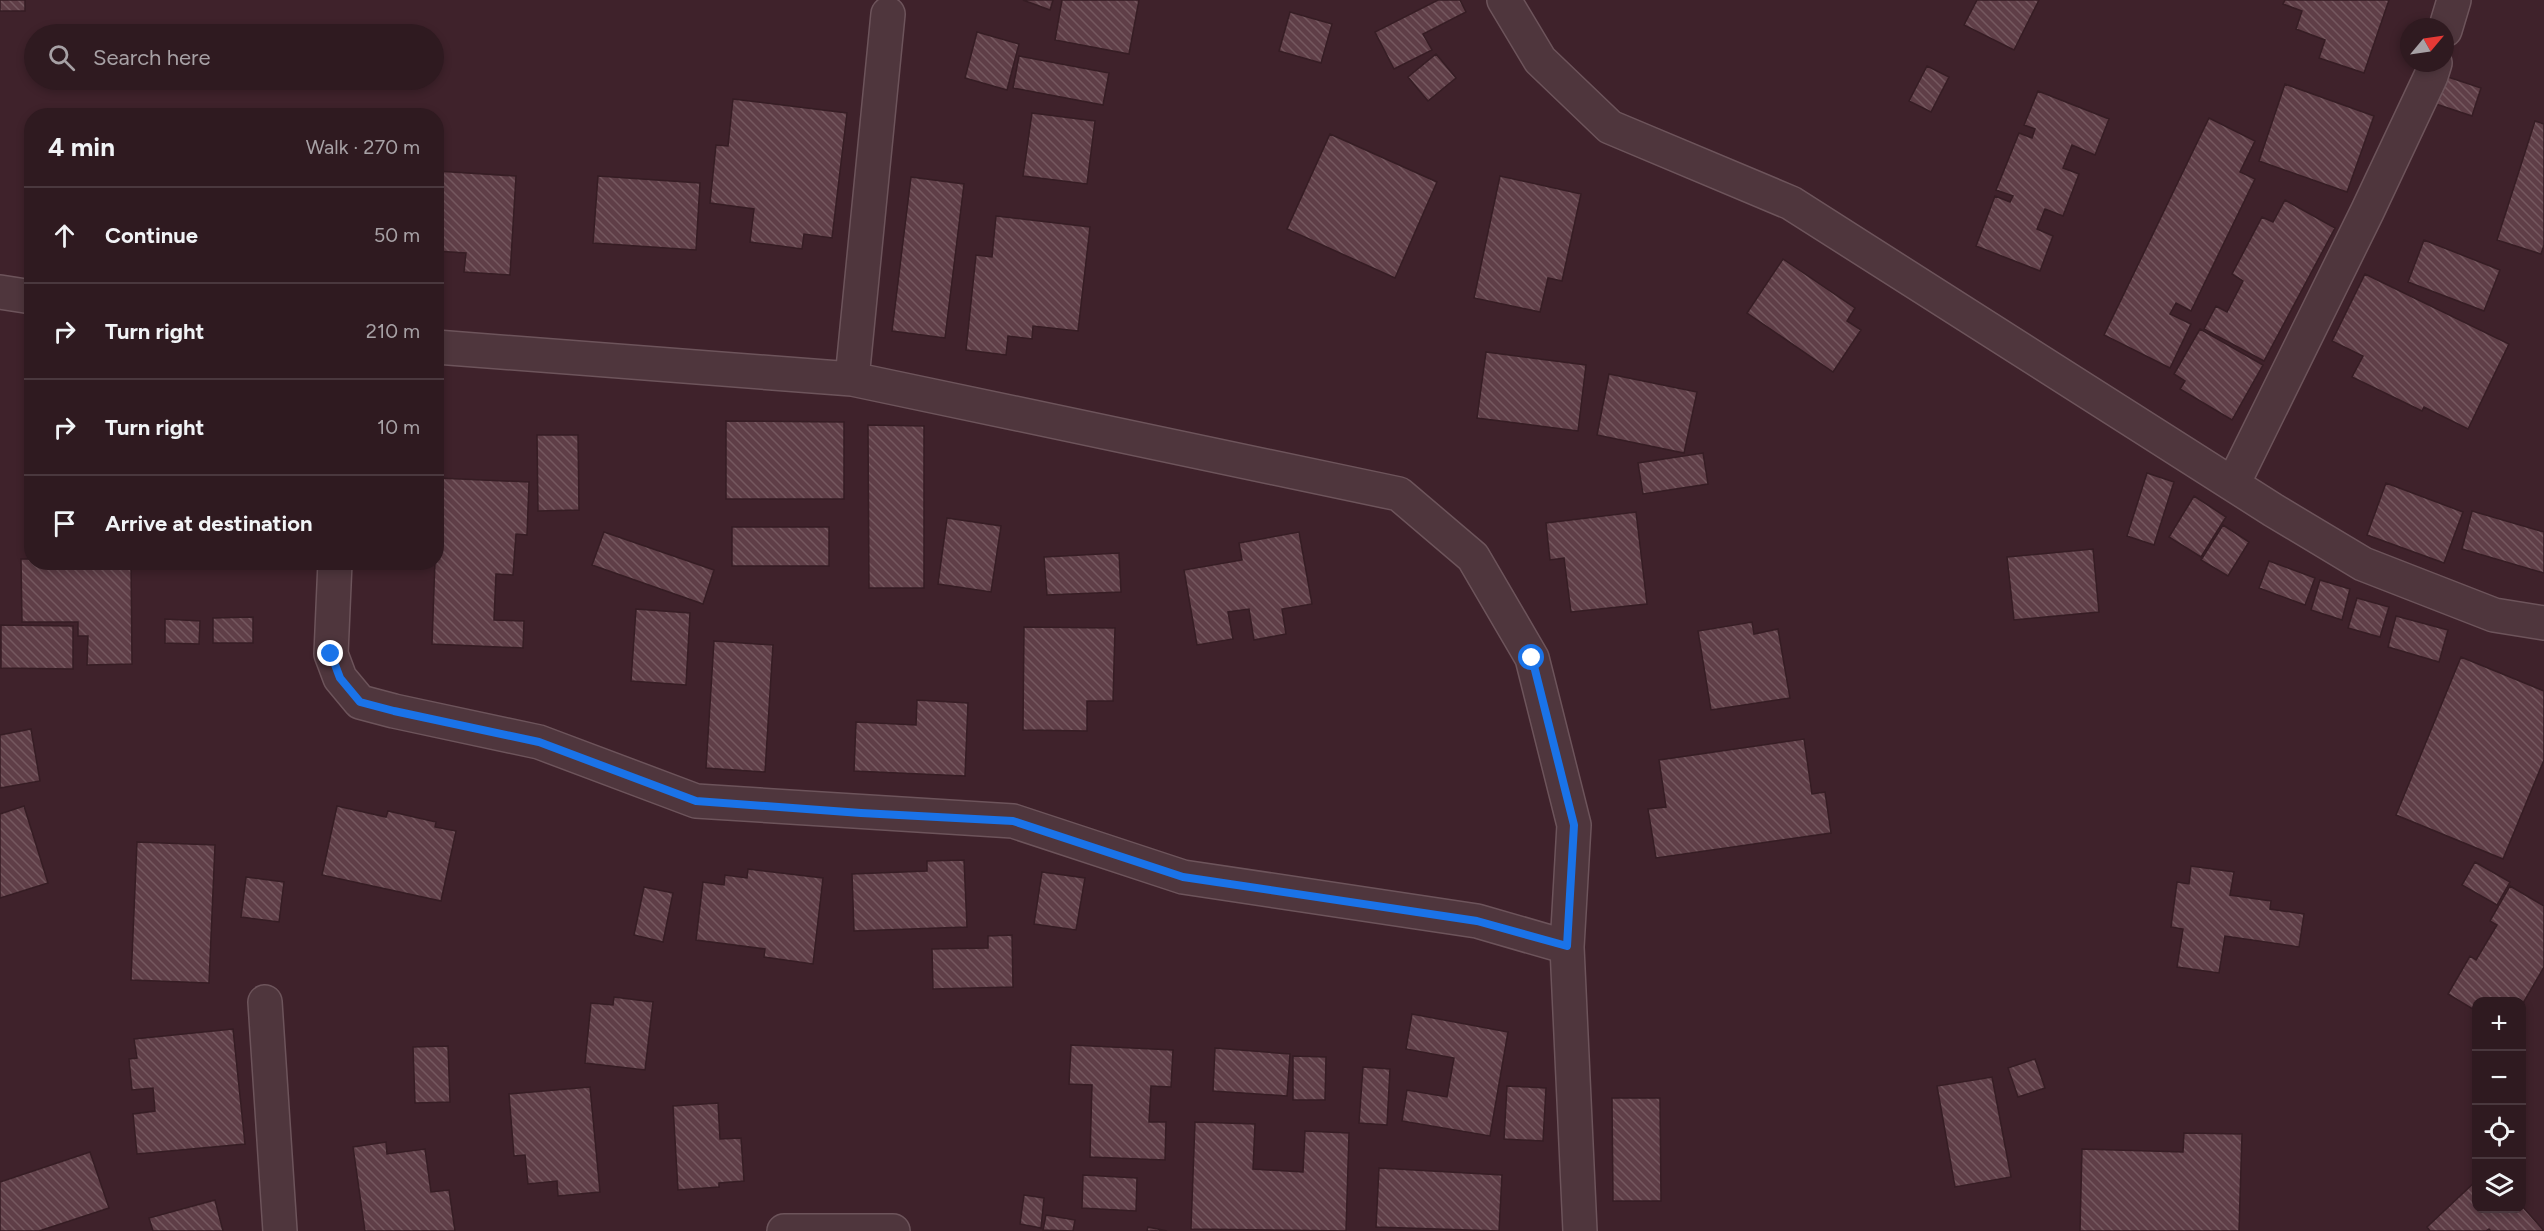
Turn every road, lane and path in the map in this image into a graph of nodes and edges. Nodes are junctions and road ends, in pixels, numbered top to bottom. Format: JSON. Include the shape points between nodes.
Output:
{"nodes":[{"id":1,"x":1504,"y":0,"type":"edge"},
{"id":2,"x":2454,"y":0,"type":"edge"},
{"id":3,"x":888,"y":14,"type":"dead end"},
{"id":4,"x":2449,"y":18,"type":"edge"},
{"id":5,"x":2432,"y":72,"type":"edge"},
{"id":6,"x":0,"y":292,"type":"edge"},
{"id":7,"x":24,"y":296,"type":"edge"},
{"id":8,"x":444,"y":348,"type":"edge"},
{"id":9,"x":852,"y":379,"type":"junction"},
{"id":10,"x":2234,"y":484,"type":"junction"},
{"id":11,"x":334,"y":570,"type":"edge"},
{"id":12,"x":2544,"y":623,"type":"edge"},
{"id":13,"x":1567,"y":946,"type":"junction"},
{"id":14,"x":265,"y":1002,"type":"dead end"},
{"id":15,"x":280,"y":1231,"type":"edge"},
{"id":16,"x":784,"y":1231,"type":"edge"},
{"id":17,"x":893,"y":1231,"type":"edge"},
{"id":18,"x":1580,"y":1231,"type":"edge"}],
"edges":[{"from":1,"to":10,"type":"street","via":[[1540,60],[1610,127],[1791,203]]},
{"from":2,"to":4,"type":"street"},
{"from":3,"to":9,"type":"street"},
{"from":5,"to":10,"type":"street"},
{"from":6,"to":7,"type":"street"},
{"from":8,"to":9,"type":"street"},
{"from":9,"to":13,"type":"street","via":[[1400,494],[1473,557],[1532,658],[1574,825]]},
{"from":10,"to":12,"type":"street","via":[[2363,564],[2494,615]]},
{"from":11,"to":13,"type":"street","via":[[331,654],[340,678],[360,702],[539,742],[696,801],[1013,821],[1183,877],[1477,921]]},
{"from":13,"to":18,"type":"street"},
{"from":14,"to":15,"type":"street"},
{"from":16,"to":17,"type":"street"}]}
